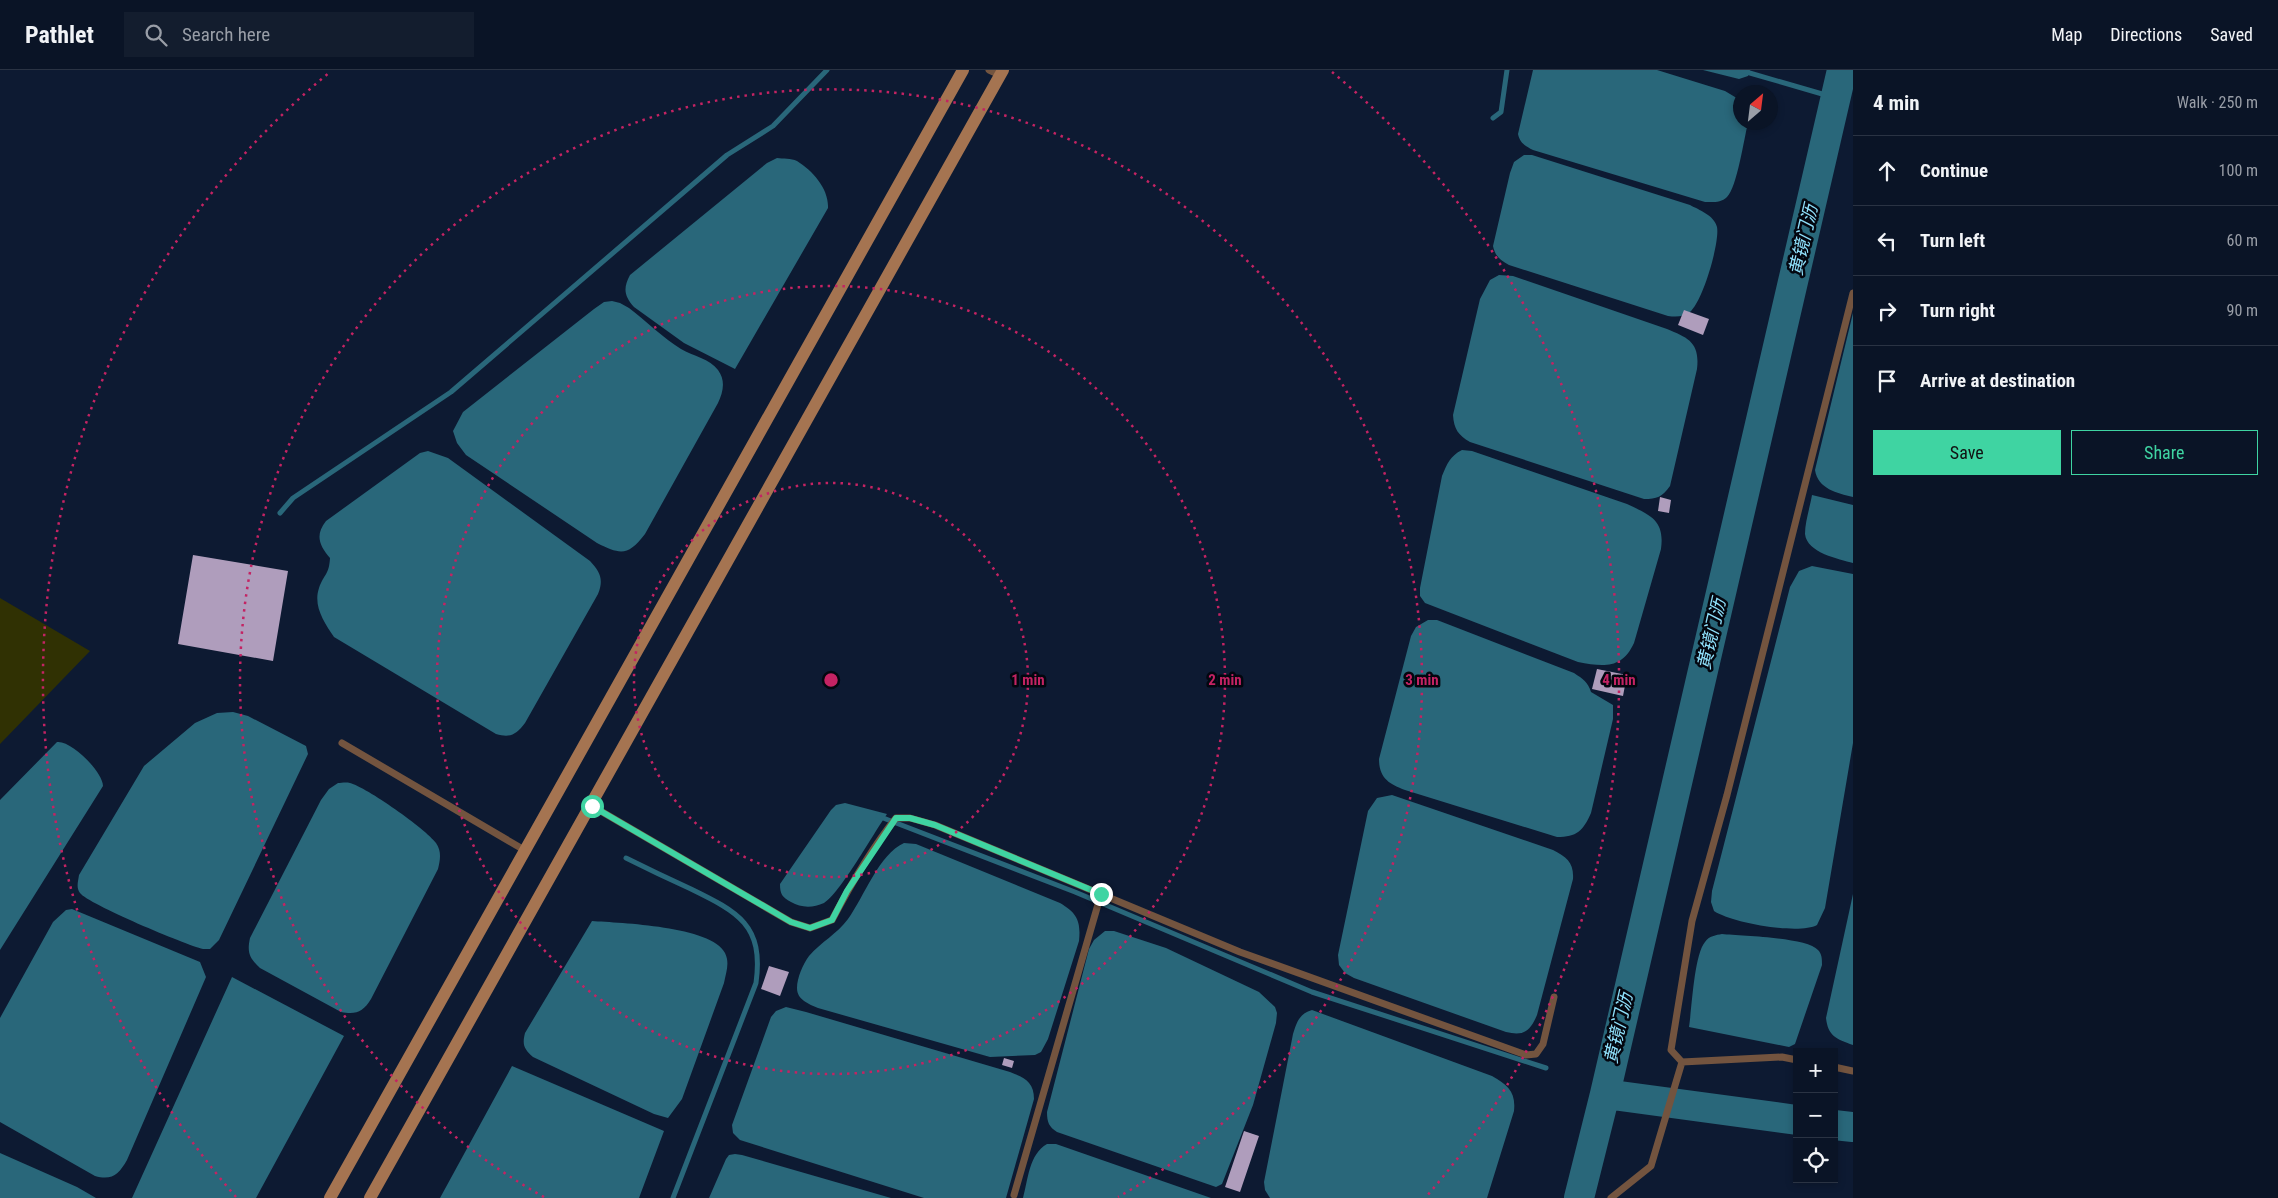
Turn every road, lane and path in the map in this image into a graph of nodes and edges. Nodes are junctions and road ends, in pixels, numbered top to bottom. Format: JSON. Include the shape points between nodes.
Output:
{"nodes":[{"id":1,"x":963,"y":70,"type":"edge"},
{"id":2,"x":997,"y":72,"type":"edge"},
{"id":3,"x":1853,"y":293,"type":"edge"},
{"id":4,"x":342,"y":743,"type":"dead end"},
{"id":5,"x":592,"y":806,"type":"junction"},
{"id":6,"x":526,"y":851,"type":"junction"},
{"id":7,"x":1101,"y":894,"type":"junction"},
{"id":8,"x":1554,"y":997,"type":"dead end"},
{"id":9,"x":1793,"y":1059,"type":"edge"},
{"id":10,"x":1682,"y":1062,"type":"junction"},
{"id":11,"x":1838,"y":1069,"type":"edge"},
{"id":12,"x":1853,"y":1071,"type":"edge"},
{"id":13,"x":1014,"y":1195,"type":"dead end"},
{"id":14,"x":330,"y":1198,"type":"edge"},
{"id":15,"x":370,"y":1198,"type":"edge"},
{"id":16,"x":1611,"y":1198,"type":"edge"}],
"edges":[{"from":1,"to":6,"type":"main road"},
{"from":2,"to":5,"type":"main road"},
{"from":3,"to":10,"type":"lane","via":[[1727,795],[1692,921],[1671,1050]]},
{"from":4,"to":6,"type":"lane"},
{"from":5,"to":7,"type":"lane","via":[[791,922],[810,928],[832,920],[847,891],[896,818],[935,825]]},
{"from":5,"to":15,"type":"main road"},
{"from":6,"to":14,"type":"main road"},
{"from":7,"to":8,"type":"lane","via":[[1240,952],[1526,1055],[1536,1054],[1543,1044]]},
{"from":7,"to":13,"type":"lane"},
{"from":9,"to":10,"type":"lane"},
{"from":10,"to":16,"type":"lane","via":[[1651,1166]]},
{"from":11,"to":12,"type":"lane"}]}
